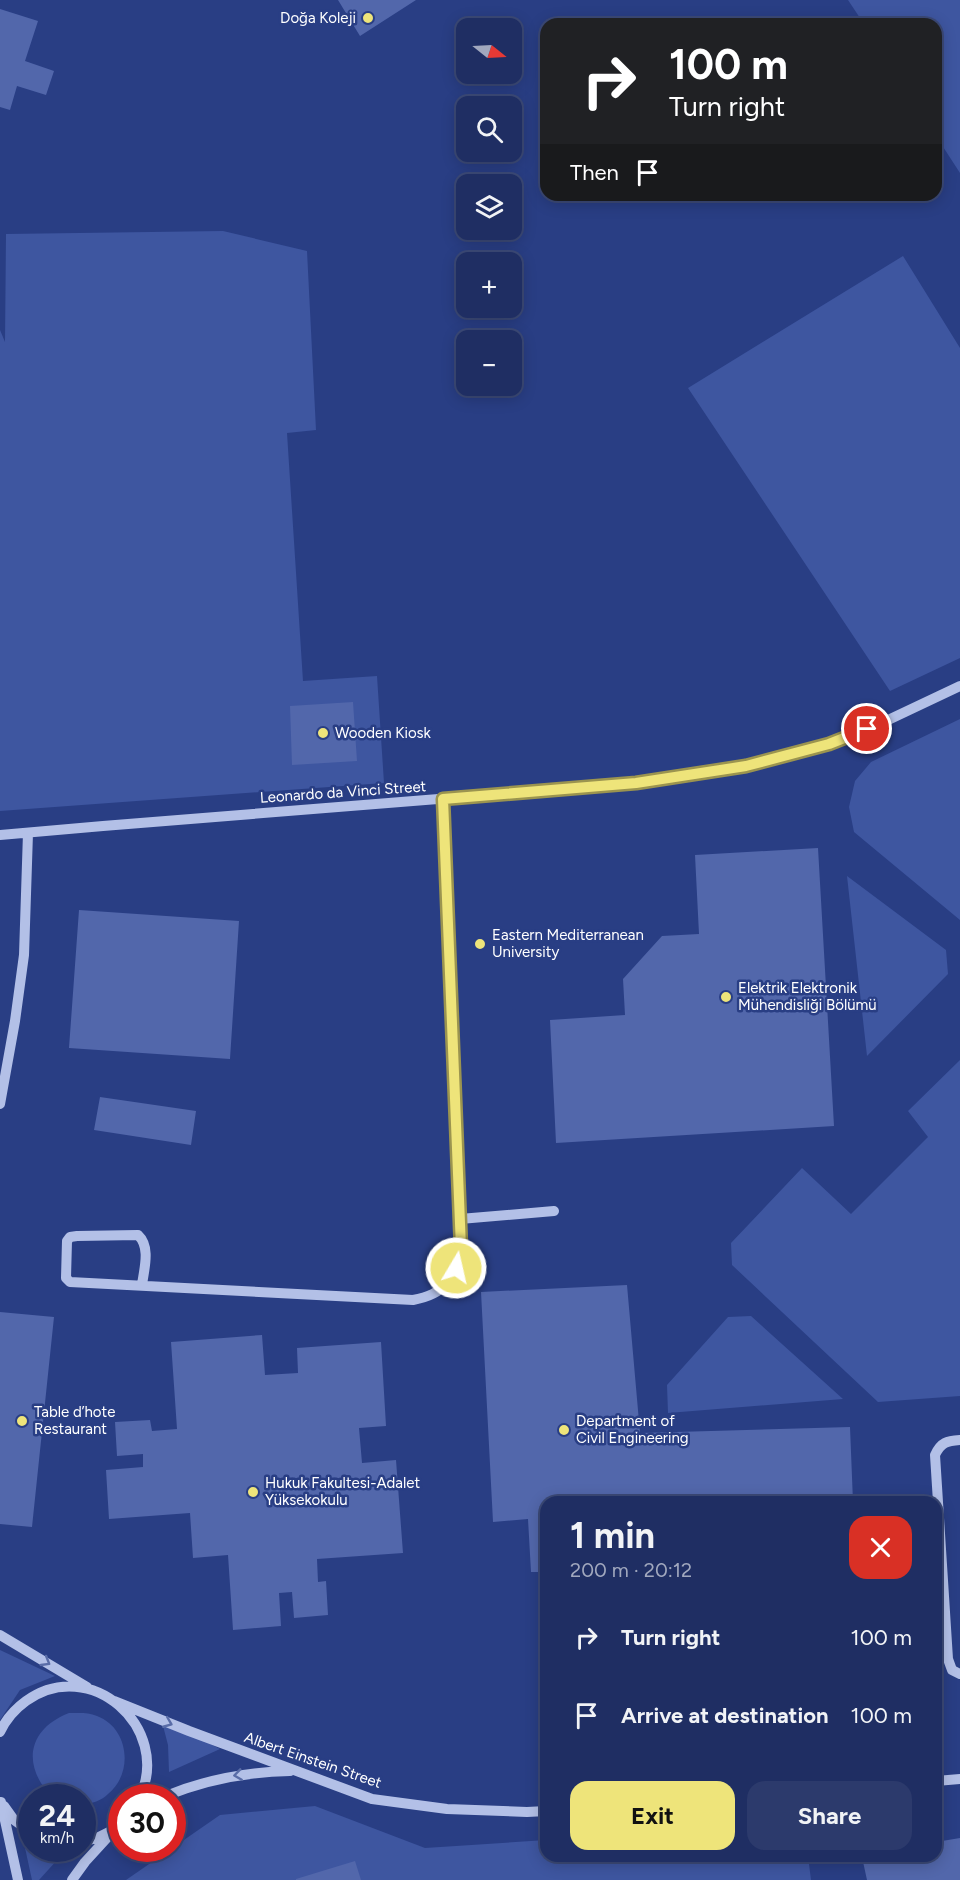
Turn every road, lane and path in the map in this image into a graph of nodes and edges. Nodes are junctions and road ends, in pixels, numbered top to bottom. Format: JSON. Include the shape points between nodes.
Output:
{"nodes":[{"id":1,"x":960,"y":686,"type":"edge"},
{"id":2,"x":443,"y":799,"type":"junction"},
{"id":3,"x":28,"y":833,"type":"junction"},
{"id":4,"x":0,"y":836,"type":"edge"},
{"id":5,"x":0,"y":1104,"type":"edge"},
{"id":6,"x":554,"y":1211,"type":"dead end"},
{"id":7,"x":460,"y":1220,"type":"junction"},
{"id":8,"x":142,"y":1286,"type":"junction"},
{"id":9,"x":960,"y":1440,"type":"edge"},
{"id":10,"x":938,"y":1496,"type":"edge"},
{"id":11,"x":942,"y":1565,"type":"edge"},
{"id":12,"x":0,"y":1635,"type":"edge"},
{"id":13,"x":960,"y":1674,"type":"edge"},
{"id":14,"x":91,"y":1690,"type":"junction"},
{"id":15,"x":114,"y":1701,"type":"junction"},
{"id":16,"x":0,"y":1732,"type":"edge"},
{"id":17,"x":296,"y":1771,"type":"junction"},
{"id":18,"x":960,"y":1779,"type":"edge"},
{"id":19,"x":942,"y":1780,"type":"edge"},
{"id":20,"x":144,"y":1784,"type":"edge"},
{"id":21,"x":186,"y":1789,"type":"edge"},
{"id":22,"x":0,"y":1801,"type":"edge"},
{"id":23,"x":540,"y":1811,"type":"edge"},
{"id":24,"x":18,"y":1823,"type":"edge"},
{"id":25,"x":108,"y":1837,"type":"edge"},
{"id":26,"x":18,"y":1880,"type":"edge"},
{"id":27,"x":72,"y":1880,"type":"edge"}],
"edges":[{"from":1,"to":2,"type":"street","name":"Leonardo da Vinci Street","via":[[829,744],[746,766],[636,783]]},
{"from":2,"to":3,"type":"street","name":"Leonardo da Vinci Street"},
{"from":2,"to":7,"type":"street"},
{"from":3,"to":4,"type":"street","name":"Leonardo da Vinci Street"},
{"from":3,"to":5,"type":"street","via":[[24,955]]},
{"from":6,"to":7,"type":"street"},
{"from":7,"to":8,"type":"street","via":[[461,1248],[456,1268],[445,1285],[430,1296],[412,1299]]},
{"from":8,"to":8,"type":"street","via":[[70,1282],[65,1273],[67,1241],[77,1236],[138,1235],[146,1248]]},
{"from":9,"to":10,"type":"street","via":[[940,1445],[935,1455]]},
{"from":11,"to":13,"type":"street","via":[[948,1659],[952,1670]]},
{"from":12,"to":14,"type":"street","one_way":true},
{"from":14,"to":15,"type":"street","name":"Albert Einstein Street"},
{"from":14,"to":16,"type":"street","via":[[51,1689],[32,1697],[16,1709]]},
{"from":15,"to":17,"type":"street","name":"Albert Einstein Street","one_way":true},
{"from":15,"to":20,"type":"street","via":[[130,1715],[141,1733],[147,1753]]},
{"from":17,"to":21,"type":"street","one_way":true,"via":[[264,1771],[214,1779]]},
{"from":17,"to":23,"type":"street","name":"Albert Einstein Street","via":[[372,1799],[447,1809]]},
{"from":18,"to":19,"type":"street"},
{"from":22,"to":24,"type":"street"},
{"from":22,"to":26,"type":"street"},
{"from":25,"to":27,"type":"street"}]}
